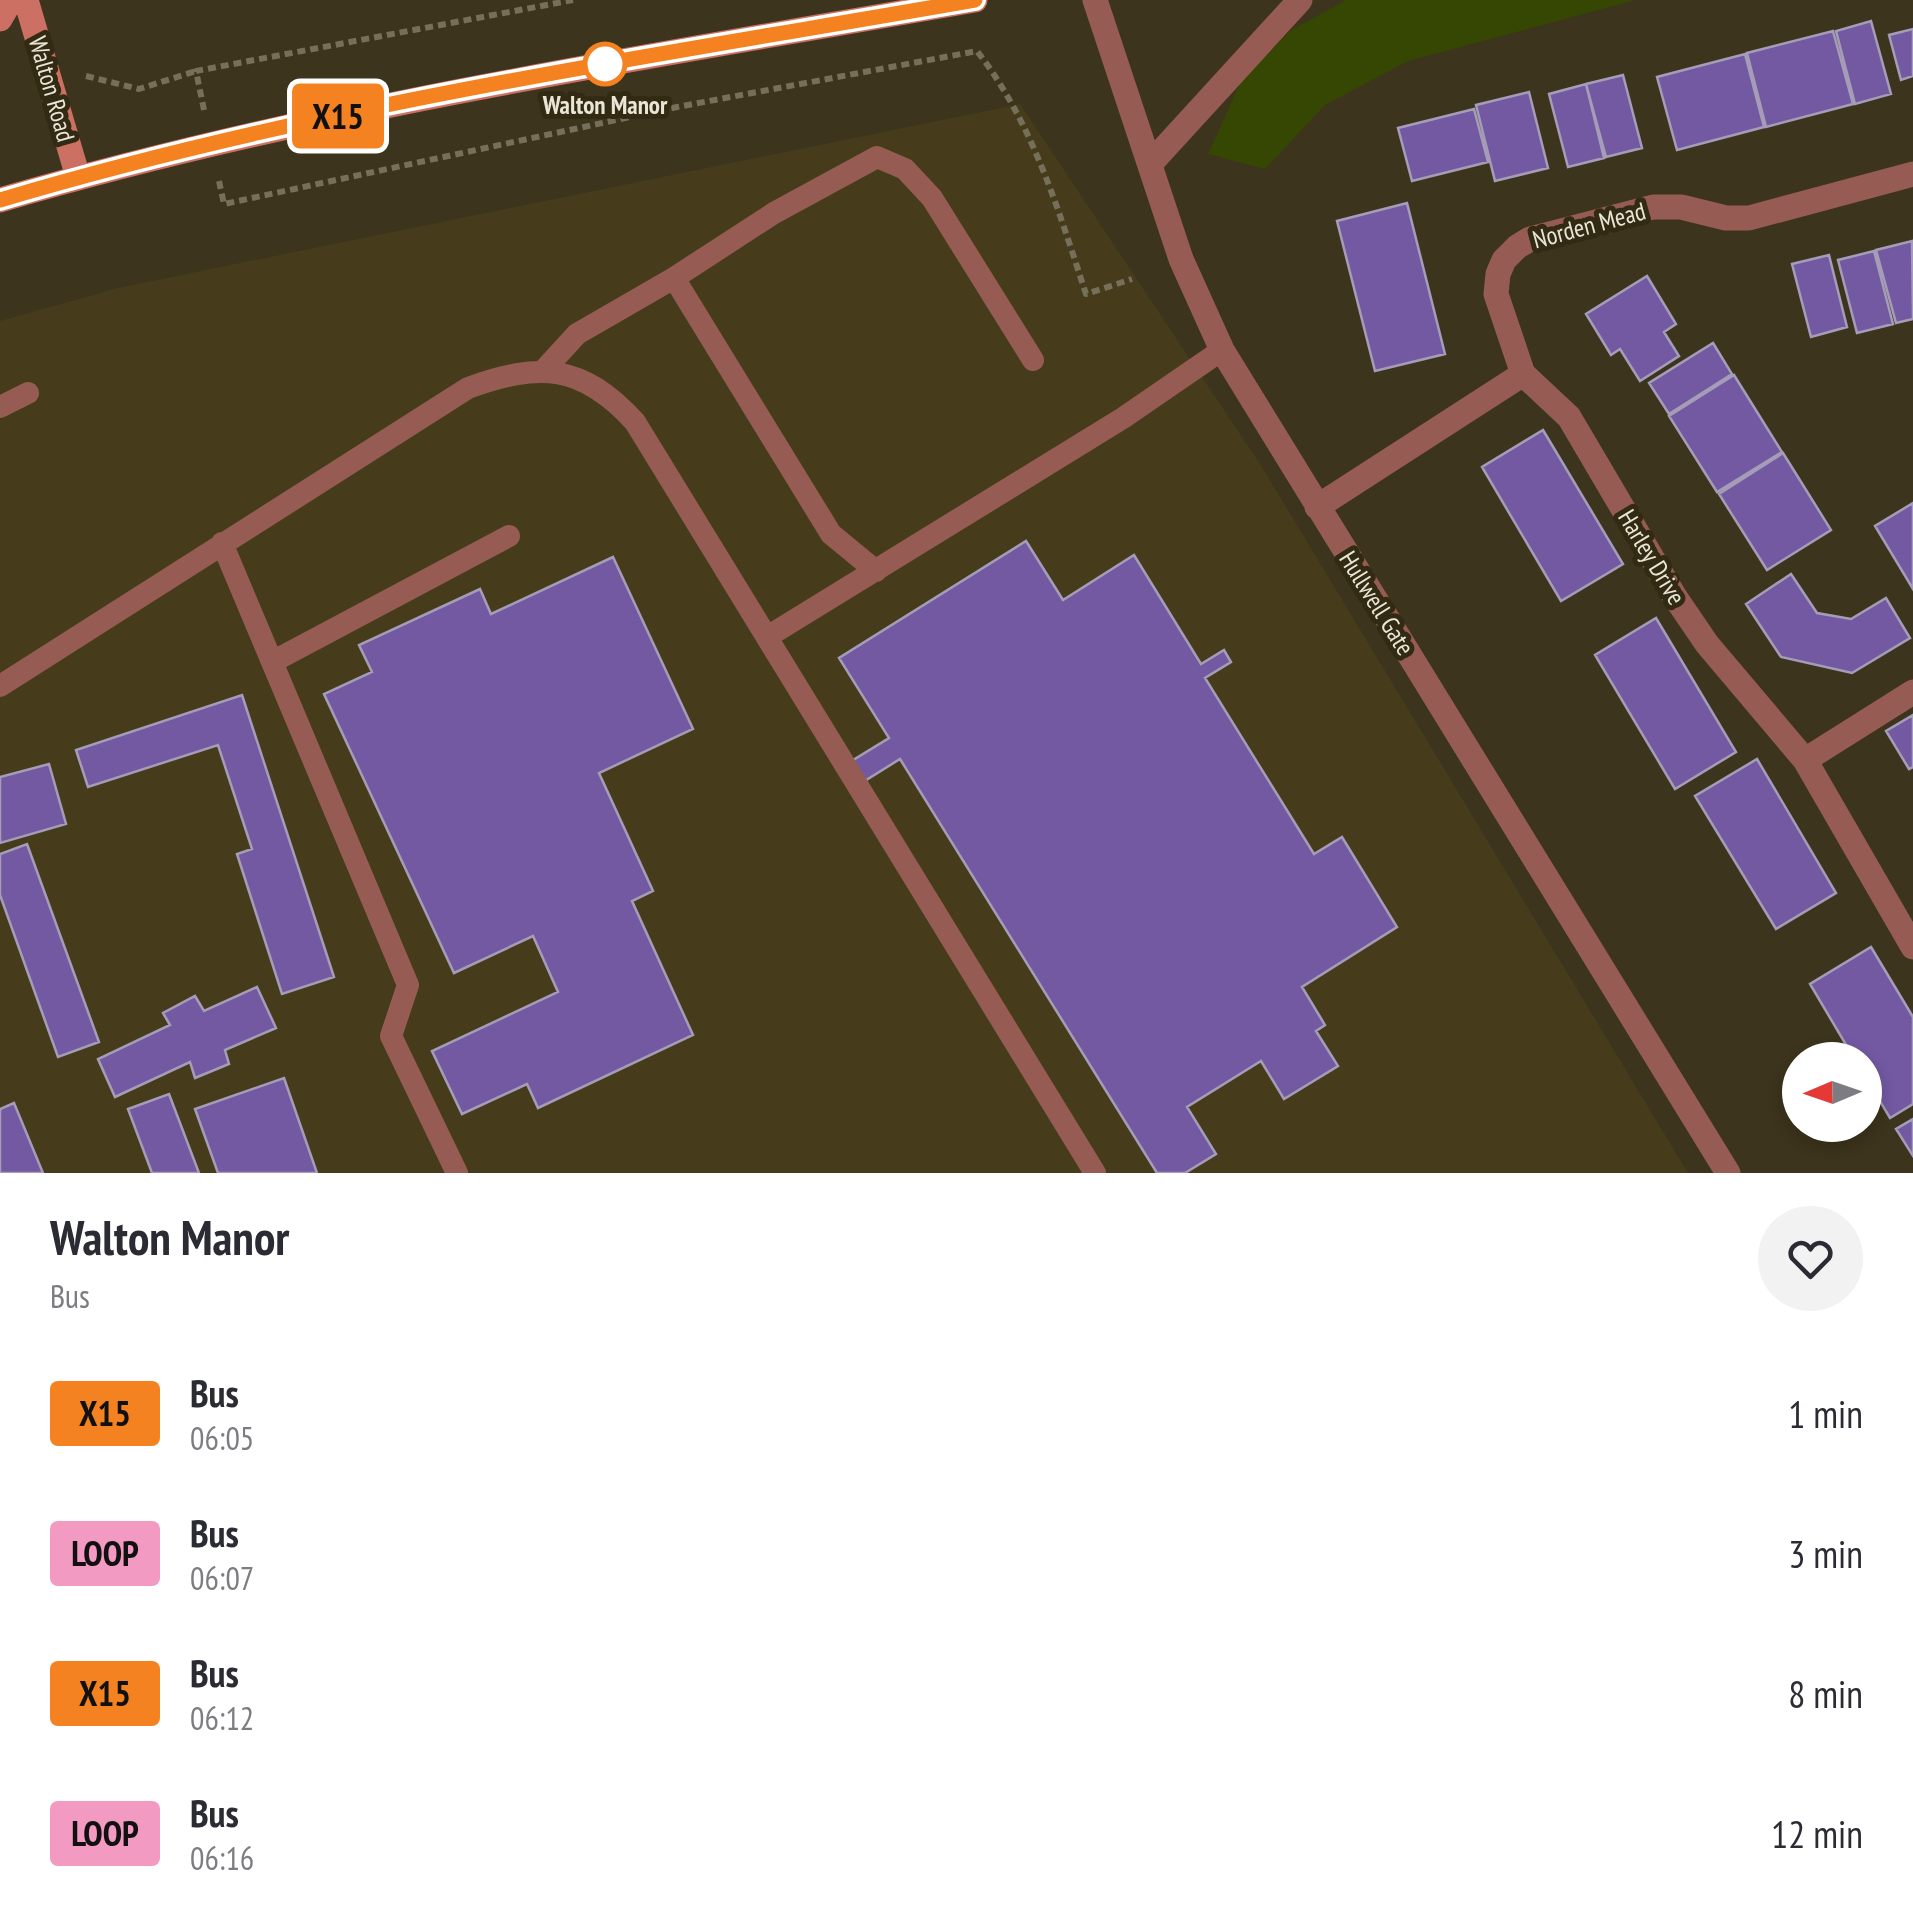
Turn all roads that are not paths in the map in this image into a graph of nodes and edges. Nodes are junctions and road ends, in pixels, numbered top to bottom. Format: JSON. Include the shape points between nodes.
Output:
{"nodes":[{"id":1,"x":11,"y":0,"type":"edge"},
{"id":2,"x":26,"y":0,"type":"edge"},
{"id":3,"x":974,"y":0,"type":"edge"},
{"id":4,"x":1095,"y":0,"type":"edge"},
{"id":5,"x":1300,"y":0,"type":"edge"},
{"id":6,"x":0,"y":19,"type":"edge"},
{"id":7,"x":1150,"y":164,"type":"junction"},
{"id":8,"x":1913,"y":174,"type":"edge"},
{"id":9,"x":78,"y":178,"type":"junction"},
{"id":10,"x":0,"y":200,"type":"edge"},
{"id":11,"x":674,"y":278,"type":"junction"},
{"id":12,"x":1222,"y":350,"type":"junction"},
{"id":13,"x":1032,"y":360,"type":"dead end"},
{"id":14,"x":544,"y":370,"type":"junction"},
{"id":15,"x":1522,"y":374,"type":"junction"},
{"id":16,"x":28,"y":392,"type":"dead end"},
{"id":17,"x":0,"y":407,"type":"edge"},
{"id":18,"x":1317,"y":507,"type":"junction"},
{"id":19,"x":509,"y":536,"type":"dead end"},
{"id":20,"x":222,"y":543,"type":"junction"},
{"id":21,"x":876,"y":570,"type":"junction"},
{"id":22,"x":767,"y":637,"type":"junction"},
{"id":23,"x":272,"y":662,"type":"junction"},
{"id":24,"x":0,"y":686,"type":"edge"},
{"id":25,"x":1913,"y":692,"type":"edge"},
{"id":26,"x":1804,"y":760,"type":"junction"},
{"id":27,"x":1913,"y":946,"type":"edge"},
{"id":28,"x":457,"y":1173,"type":"edge"},
{"id":29,"x":1096,"y":1173,"type":"edge"},
{"id":30,"x":1728,"y":1173,"type":"edge"}],
"edges":[{"from":1,"to":6,"type":"street"},
{"from":2,"to":9,"type":"street","name":"Walton Road"},
{"from":3,"to":9,"type":"street","via":[[421,99]]},
{"from":4,"to":7,"type":"street","name":"Hullwell Gate"},
{"from":5,"to":7,"type":"street"},
{"from":7,"to":12,"type":"street","name":"Hullwell Gate","via":[[1181,259]]},
{"from":8,"to":15,"type":"street","name":"Norden Mead","via":[[1749,218],[1666,206],[1530,239],[1504,260],[1496,294]]},
{"from":9,"to":10,"type":"street"},
{"from":11,"to":13,"type":"lane","via":[[877,157],[905,169],[932,198]]},
{"from":11,"to":14,"type":"lane","via":[[577,334]]},
{"from":11,"to":21,"type":"lane","via":[[831,534]]},
{"from":12,"to":18,"type":"street","name":"Hullwell Gate"},
{"from":12,"to":21,"type":"lane"},
{"from":14,"to":20,"type":"lane","via":[[468,388]]},
{"from":14,"to":22,"type":"lane","via":[[576,376],[636,422]]},
{"from":15,"to":18,"type":"street"},
{"from":15,"to":26,"type":"street","name":"Harley Drive","via":[[1569,418],[1696,629]]},
{"from":16,"to":17,"type":"lane"},
{"from":18,"to":30,"type":"street","name":"Hullwell Gate"},
{"from":19,"to":23,"type":"lane"},
{"from":20,"to":23,"type":"lane"},
{"from":20,"to":24,"type":"lane"},
{"from":21,"to":22,"type":"lane"},
{"from":22,"to":29,"type":"lane"},
{"from":23,"to":28,"type":"lane","via":[[408,986],[391,1036]]},
{"from":25,"to":26,"type":"street"},
{"from":26,"to":27,"type":"street","name":"Harley Drive"}]}
